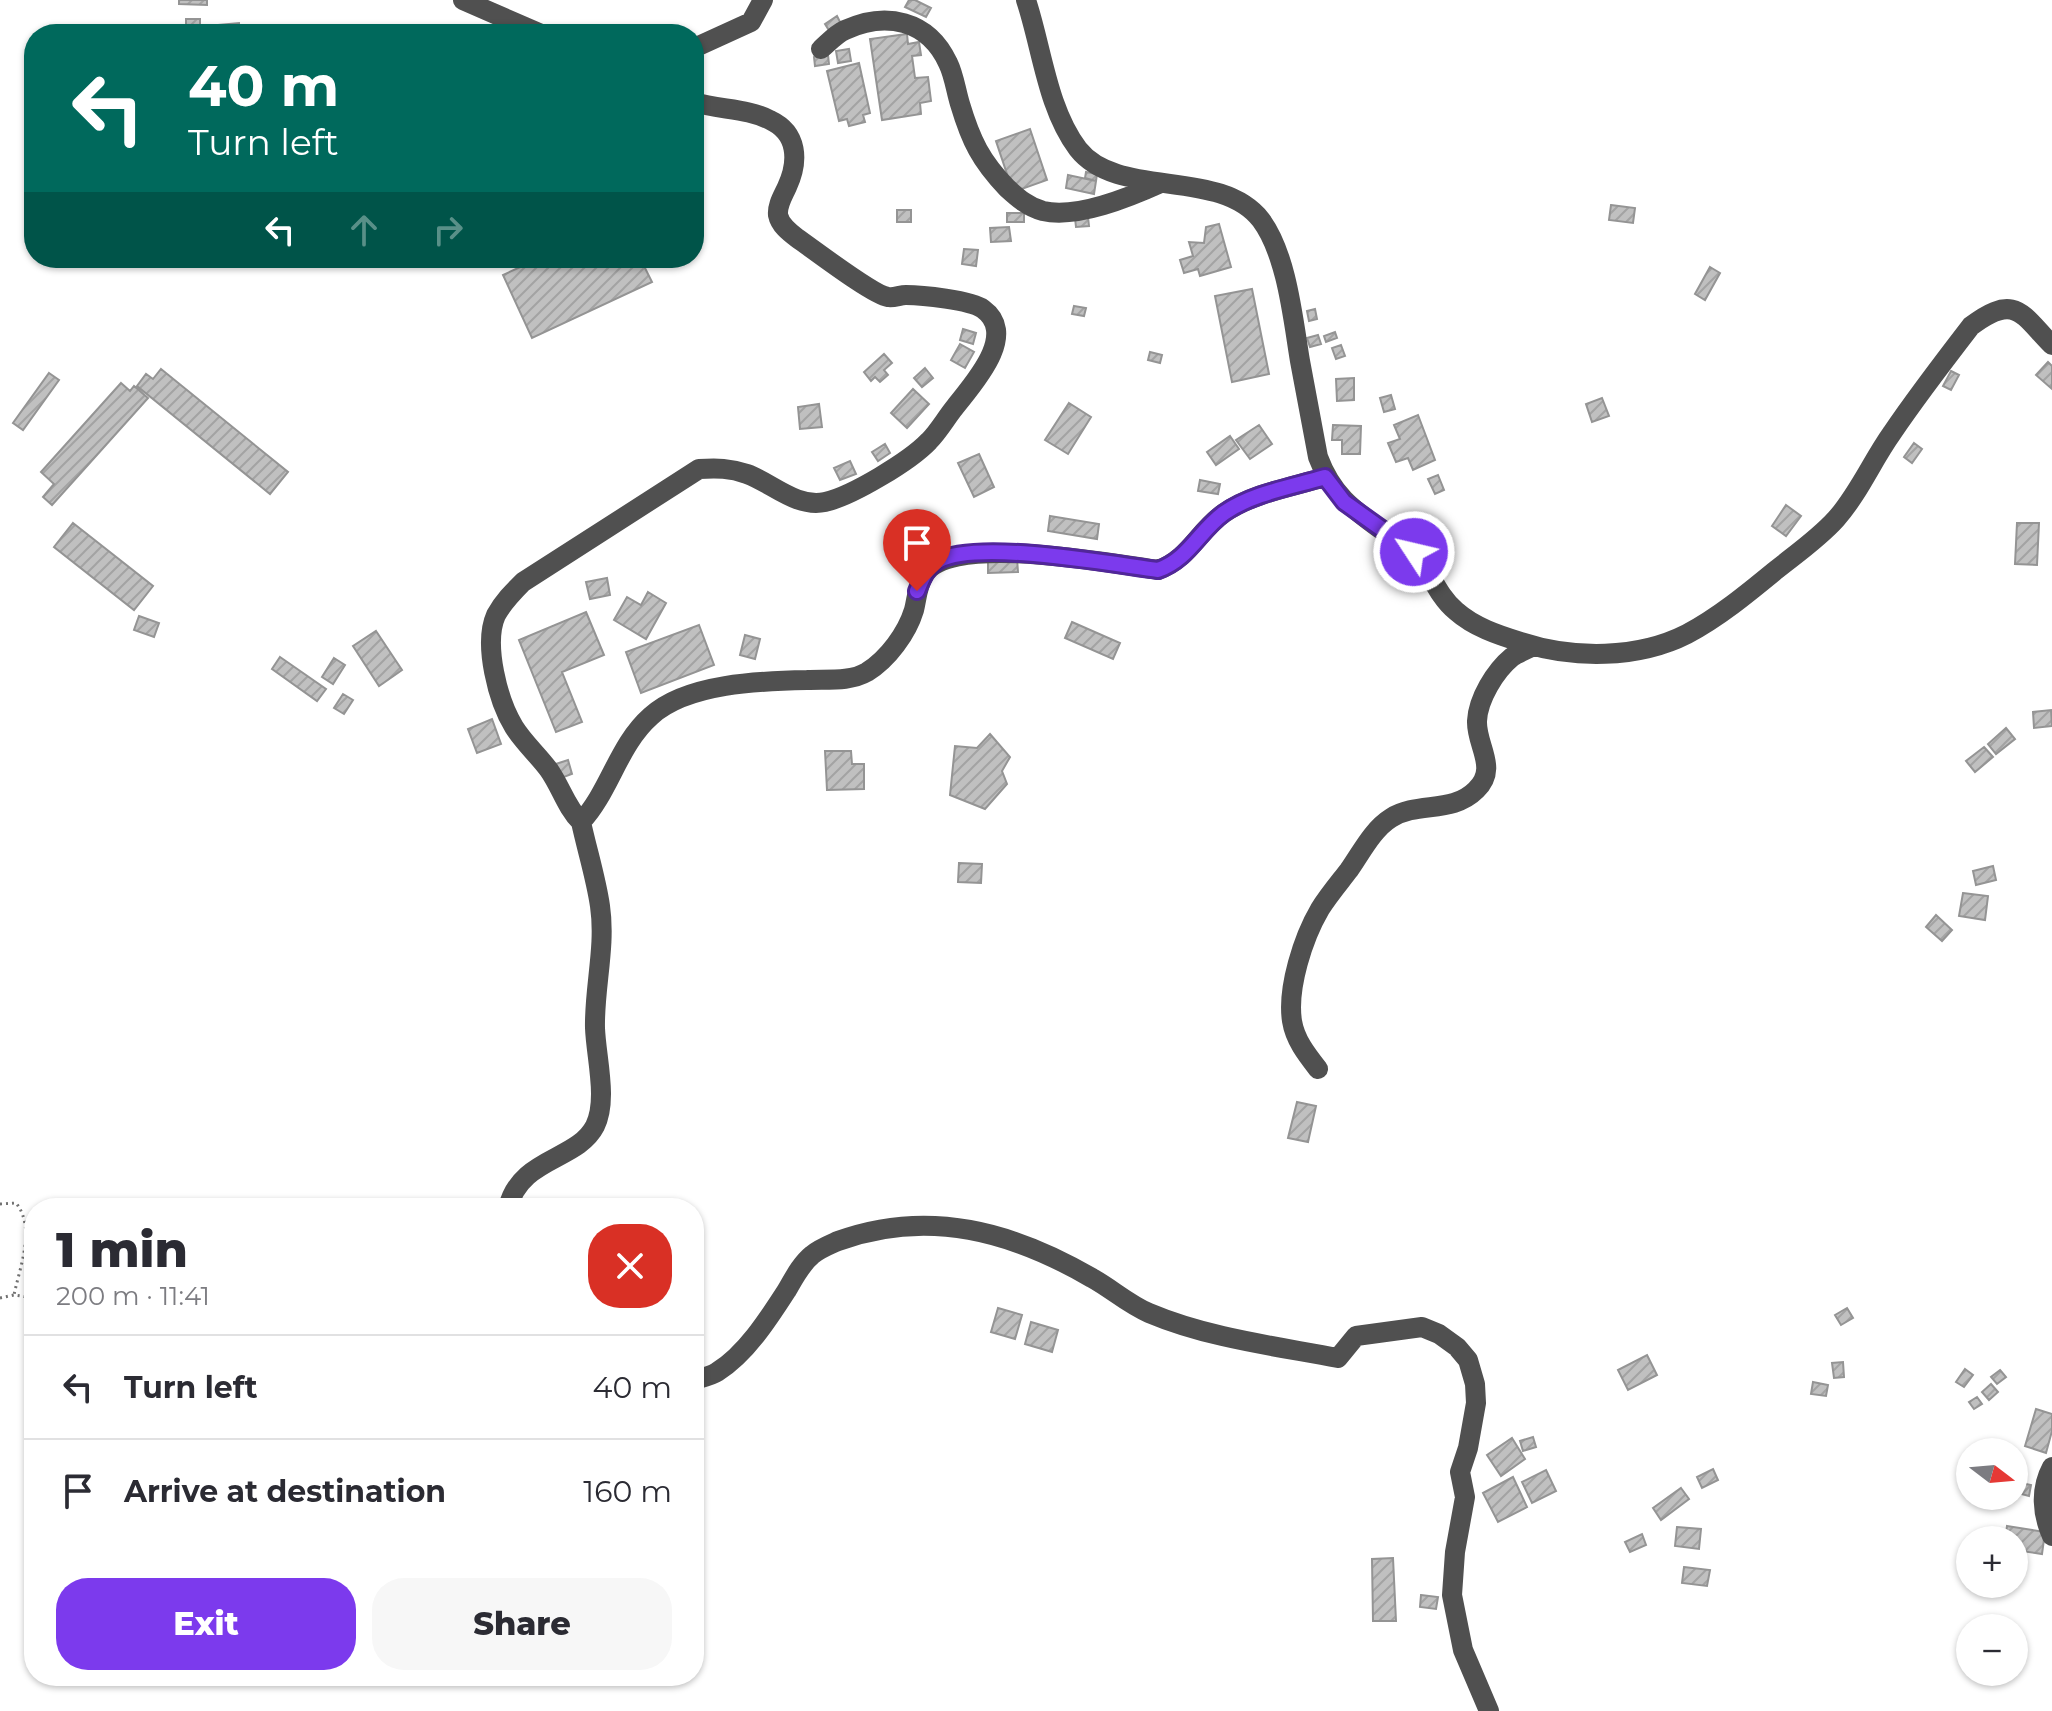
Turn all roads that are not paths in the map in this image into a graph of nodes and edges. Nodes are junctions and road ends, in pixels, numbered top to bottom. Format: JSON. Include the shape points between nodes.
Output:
{"nodes":[{"id":1,"x":463,"y":0,"type":"edge"},
{"id":2,"x":763,"y":0,"type":"edge"},
{"id":3,"x":1026,"y":0,"type":"edge"},
{"id":4,"x":518,"y":24,"type":"edge"},
{"id":5,"x":704,"y":43,"type":"edge"},
{"id":6,"x":821,"y":49,"type":"dead end"},
{"id":7,"x":704,"y":105,"type":"edge"},
{"id":8,"x":1161,"y":183,"type":"junction"},
{"id":9,"x":2052,"y":345,"type":"edge"},
{"id":10,"x":1325,"y":477,"type":"junction"},
{"id":11,"x":1533,"y":646,"type":"junction"},
{"id":12,"x":581,"y":822,"type":"junction"},
{"id":13,"x":1318,"y":1069,"type":"dead end"},
{"id":14,"x":512,"y":1198,"type":"edge"},
{"id":15,"x":704,"y":1377,"type":"edge"},
{"id":16,"x":2052,"y":1467,"type":"edge"},
{"id":17,"x":2052,"y":1536,"type":"edge"},
{"id":18,"x":1489,"y":1711,"type":"edge"}],
"edges":[{"from":1,"to":4,"type":"street"},
{"from":2,"to":5,"type":"street","via":[[751,22]]},
{"from":3,"to":8,"type":"street","via":[[1049,85],[1081,153],[1126,176]]},
{"from":6,"to":8,"type":"street","via":[[843,31],[877,20],[905,21],[929,36],[948,63],[984,164],[1020,201],[1044,211],[1101,205]]},
{"from":7,"to":12,"type":"street","via":[[754,114],[787,132],[795,163],[778,214],[795,236],[887,297],[960,300],[982,308],[997,334],[979,377],[929,442],[858,489],[823,503],[800,501],[750,475],[727,468],[699,469],[523,582],[503,602],[490,638],[494,675],[512,725]]},
{"from":8,"to":10,"type":"street","via":[[1227,194],[1253,213],[1270,236],[1292,313]]},
{"from":9,"to":11,"type":"street","via":[[2024,314],[2011,309],[1986,315],[1971,326],[1835,520],[1757,585],[1686,634],[1609,653]]},
{"from":10,"to":11,"type":"street","via":[[1344,502],[1414,552],[1455,611],[1498,635]]},
{"from":10,"to":12,"type":"street","via":[[1246,500],[1206,528],[1173,564],[1158,570],[1013,552],[939,560],[925,572],[904,633],[866,672],[849,678],[713,688],[677,700],[651,715],[628,743]]},
{"from":11,"to":13,"type":"street","via":[[1513,656],[1485,694],[1477,721],[1486,778],[1457,803],[1390,818],[1320,909],[1299,959],[1292,1021],[1300,1045]]},
{"from":12,"to":14,"type":"street","via":[[600,907],[595,1028],[599,1105],[595,1126],[526,1177]]},
{"from":15,"to":18,"type":"street","via":[[735,1357],[811,1255],[842,1240],[912,1225],[1008,1237],[1094,1279],[1150,1314],[1228,1337],[1338,1358],[1356,1336],[1422,1327],[1439,1334],[1468,1360],[1475,1384],[1476,1403],[1460,1472],[1465,1497],[1452,1595],[1463,1650]]},
{"from":16,"to":17,"type":"street","via":[[2043,1502]]}]}
